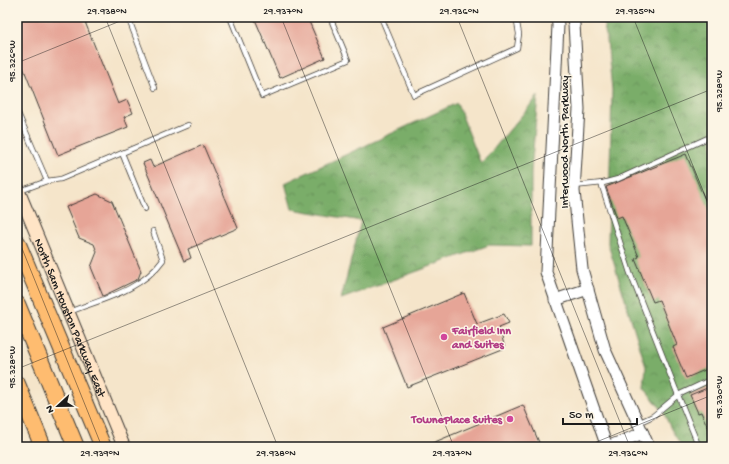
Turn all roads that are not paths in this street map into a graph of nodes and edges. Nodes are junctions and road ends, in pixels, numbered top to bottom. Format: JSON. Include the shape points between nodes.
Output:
{"nodes":[{"id":1,"x":128,"y":17,"type":"edge"},
{"id":2,"x":230,"y":17,"type":"edge"},
{"id":3,"x":330,"y":17,"type":"edge"},
{"id":4,"x":381,"y":17,"type":"edge"},
{"id":5,"x":516,"y":17,"type":"edge"},
{"id":6,"x":557,"y":17,"type":"edge"},
{"id":7,"x":572,"y":17,"type":"edge"},
{"id":8,"x":155,"y":88,"type":"dead end"},
{"id":9,"x":17,"y":111,"type":"edge"},
{"id":10,"x":188,"y":125,"type":"dead end"},
{"id":11,"x":712,"y":136,"type":"edge"},
{"id":12,"x":122,"y":153,"type":"junction"},
{"id":13,"x":47,"y":181,"type":"junction"},
{"id":14,"x":601,"y":183,"type":"junction"},
{"id":15,"x":574,"y":186,"type":"junction"},
{"id":16,"x":18,"y":190,"type":"edge"},
{"id":17,"x":145,"y":209,"type":"dead end"},
{"id":18,"x":153,"y":231,"type":"dead end"},
{"id":19,"x":17,"y":242,"type":"edge"},
{"id":20,"x":588,"y":289,"type":"junction"},
{"id":21,"x":554,"y":300,"type":"junction"},
{"id":22,"x":17,"y":304,"type":"edge"},
{"id":23,"x":69,"y":312,"type":"junction"},
{"id":24,"x":712,"y":379,"type":"edge"},
{"id":25,"x":17,"y":384,"type":"edge"},
{"id":26,"x":678,"y":395,"type":"junction"},
{"id":27,"x":641,"y":428,"type":"junction"},
{"id":28,"x":43,"y":447,"type":"edge"},
{"id":29,"x":76,"y":447,"type":"edge"},
{"id":30,"x":103,"y":447,"type":"edge"},
{"id":31,"x":124,"y":447,"type":"edge"},
{"id":32,"x":607,"y":447,"type":"edge"},
{"id":33,"x":649,"y":447,"type":"edge"},
{"id":34,"x":699,"y":447,"type":"edge"}],
"edges":[{"from":1,"to":8,"type":"lane"},
{"from":2,"to":3,"type":"lane","via":[[262,96],[348,60]]},
{"from":4,"to":5,"type":"lane","via":[[414,95],[517,48],[519,34]]},
{"from":6,"to":21,"type":"street","name":"Interwood North Parkway","via":[[546,272]]},
{"from":7,"to":15,"type":"street","name":"Interwood North Parkway","via":[[579,109]]},
{"from":9,"to":13,"type":"lane"},
{"from":10,"to":12,"type":"lane"},
{"from":11,"to":14,"type":"lane","via":[[618,179]]},
{"from":12,"to":13,"type":"lane","via":[[61,179]]},
{"from":12,"to":17,"type":"lane"},
{"from":13,"to":16,"type":"lane"},
{"from":14,"to":15,"type":"lane"},
{"from":14,"to":26,"type":"lane","via":[[630,273]]},
{"from":15,"to":20,"type":"street","name":"Interwood North Parkway","via":[[582,269]]},
{"from":16,"to":23,"type":"main road","name":"North Sam Houston Parkway East"},
{"from":18,"to":23,"type":"lane","via":[[163,260],[159,266],[134,287]]},
{"from":19,"to":30,"type":"highway"},
{"from":20,"to":21,"type":"street"},
{"from":20,"to":27,"type":"street","name":"Interwood North Parkway","via":[[605,350]]},
{"from":21,"to":32,"type":"street","name":"Interwood North Parkway"},
{"from":22,"to":29,"type":"highway"},
{"from":23,"to":31,"type":"main road","name":"North Sam Houston Parkway East"},
{"from":24,"to":26,"type":"lane"},
{"from":25,"to":28,"type":"highway"},
{"from":26,"to":27,"type":"lane"},
{"from":26,"to":34,"type":"lane"},
{"from":27,"to":32,"type":"street"},
{"from":27,"to":33,"type":"street","name":"Interwood North Parkway"}]}
